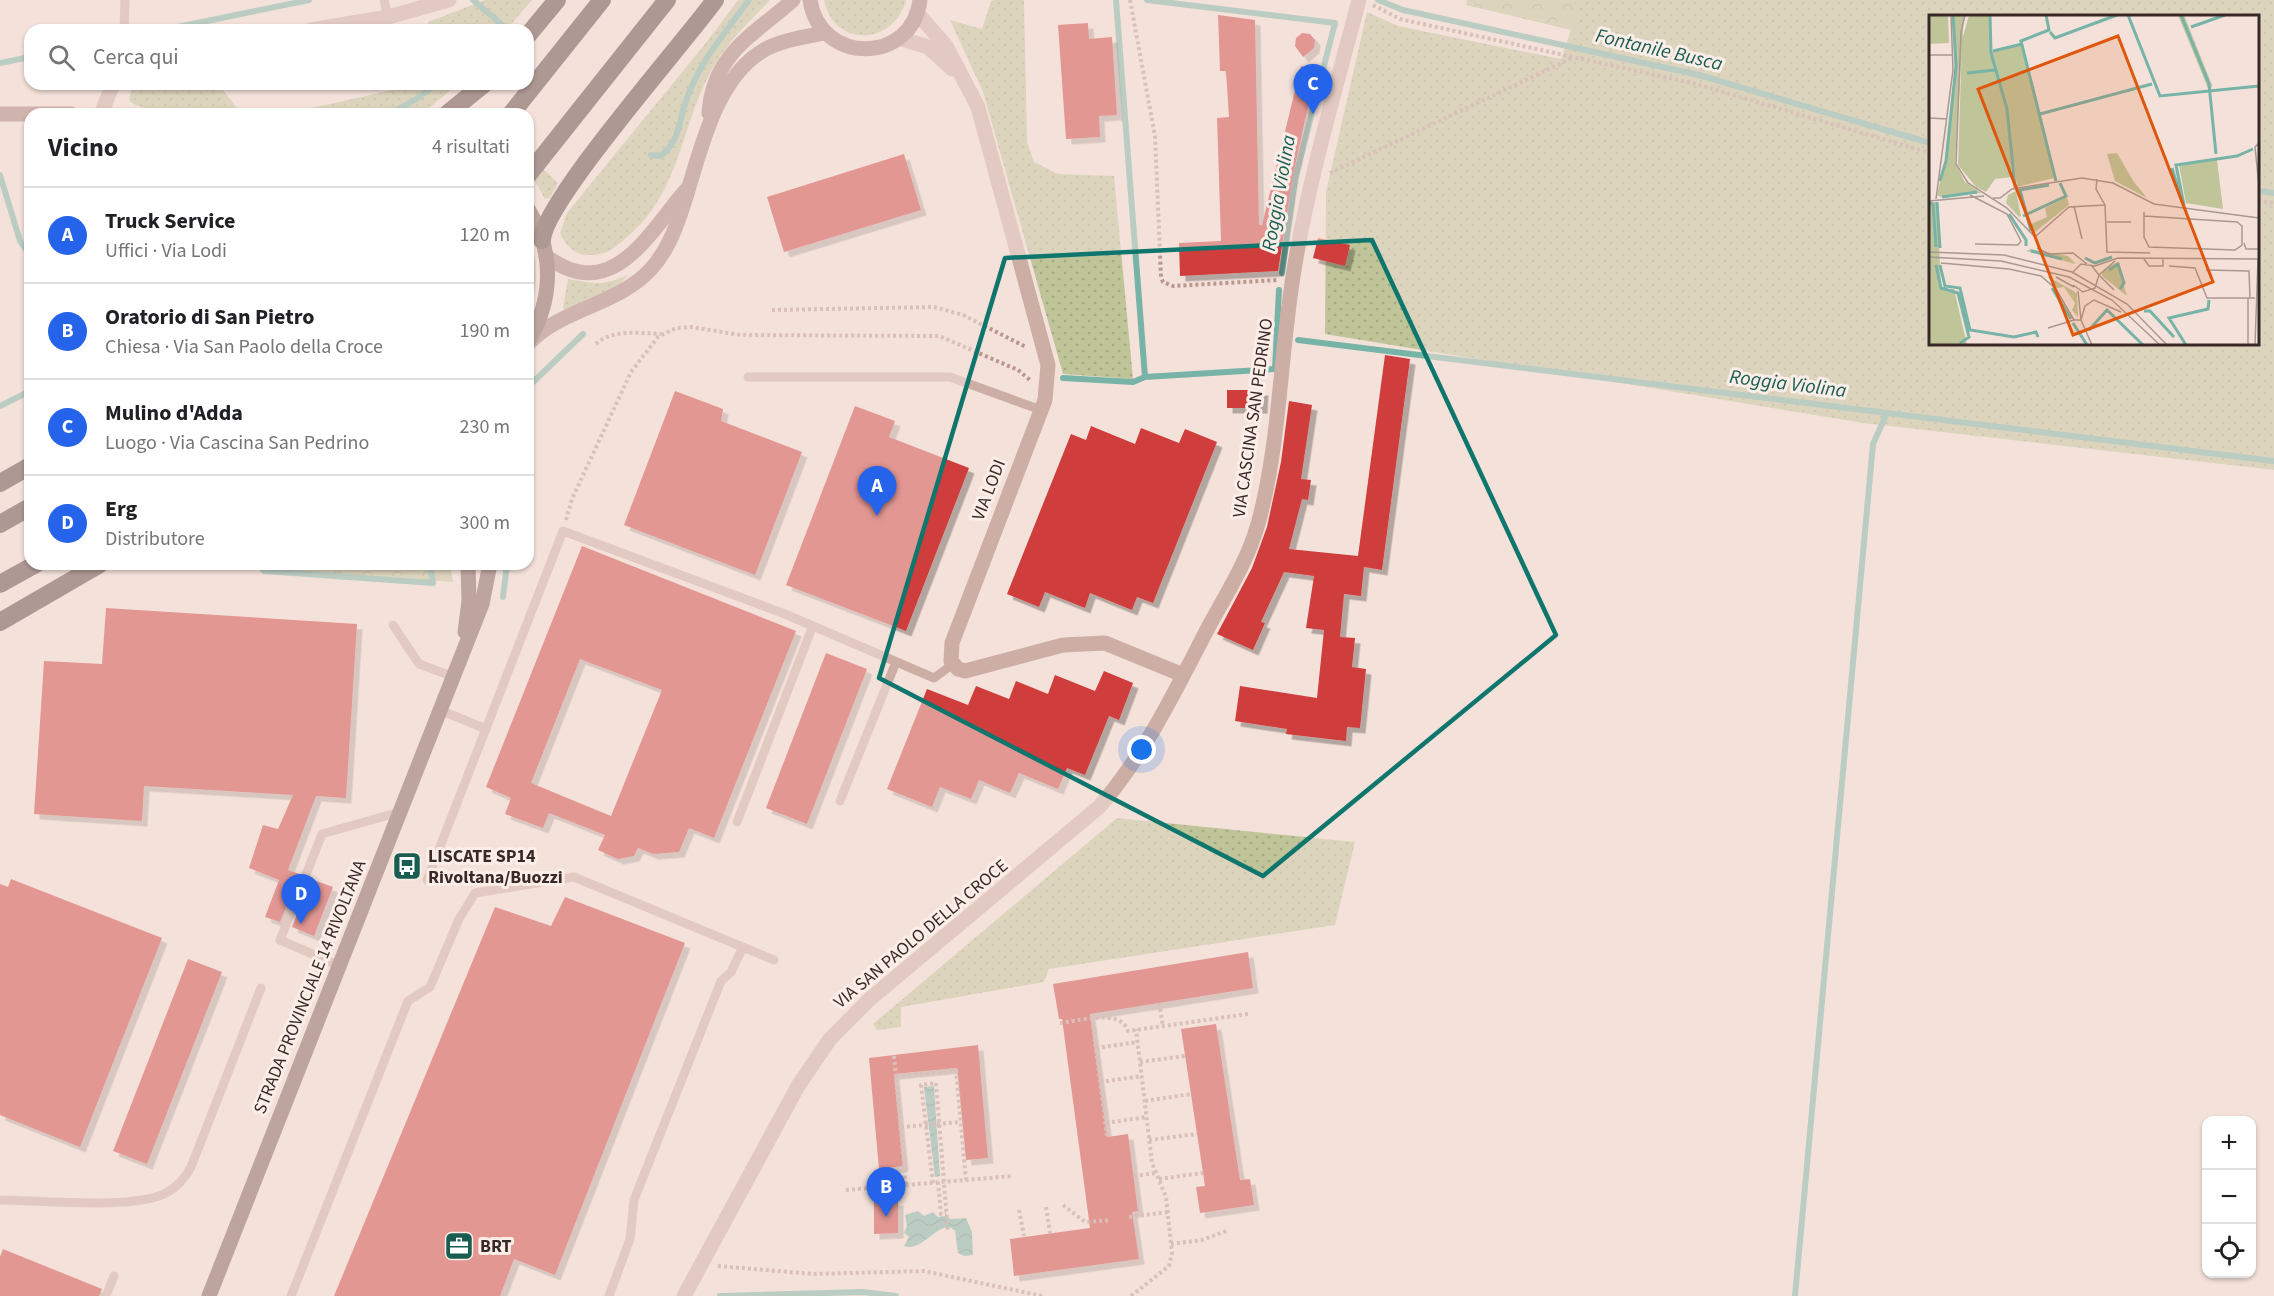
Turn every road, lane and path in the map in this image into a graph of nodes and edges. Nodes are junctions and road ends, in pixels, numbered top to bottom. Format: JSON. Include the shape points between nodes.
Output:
{"nodes":[{"id":1,"x":125,"y":0,"type":"edge"},
{"id":2,"x":384,"y":0,"type":"edge"},
{"id":3,"x":449,"y":0,"type":"edge"},
{"id":4,"x":557,"y":0,"type":"edge"},
{"id":5,"x":602,"y":0,"type":"edge"},
{"id":6,"x":667,"y":0,"type":"edge"},
{"id":7,"x":715,"y":0,"type":"edge"},
{"id":8,"x":793,"y":0,"type":"edge"},
{"id":9,"x":810,"y":0,"type":"edge"},
{"id":10,"x":1362,"y":2,"type":"edge"},
{"id":11,"x":1130,"y":3,"type":"edge"},
{"id":12,"x":918,"y":6,"type":"edge"},
{"id":13,"x":388,"y":17,"type":"junction"},
{"id":14,"x":124,"y":24,"type":"edge"},
{"id":15,"x":347,"y":24,"type":"edge"},
{"id":16,"x":534,"y":28,"type":"edge"},
{"id":17,"x":825,"y":33,"type":"junction"},
{"id":18,"x":899,"y":38,"type":"junction"},
{"id":19,"x":1573,"y":57,"type":"junction"},
{"id":20,"x":534,"y":85,"type":"edge"},
{"id":21,"x":111,"y":90,"type":"edge"},
{"id":22,"x":477,"y":90,"type":"edge"},
{"id":23,"x":530,"y":90,"type":"edge"},
{"id":24,"x":972,"y":94,"type":"junction"},
{"id":25,"x":103,"y":108,"type":"edge"},
{"id":26,"x":454,"y":108,"type":"edge"},
{"id":27,"x":516,"y":108,"type":"edge"},
{"id":28,"x":0,"y":114,"type":"edge"},
{"id":29,"x":24,"y":114,"type":"edge"},
{"id":30,"x":708,"y":128,"type":"junction"},
{"id":31,"x":1929,"y":153,"type":"edge"},
{"id":32,"x":534,"y":168,"type":"edge"},
{"id":33,"x":1313,"y":181,"type":"junction"},
{"id":34,"x":690,"y":184,"type":"junction"},
{"id":35,"x":2259,"y":201,"type":"edge"},
{"id":36,"x":2274,"y":203,"type":"edge"},
{"id":37,"x":534,"y":224,"type":"edge"},
{"id":38,"x":544,"y":248,"type":"junction"},
{"id":39,"x":1292,"y":280,"type":"junction"},
{"id":40,"x":772,"y":310,"type":"dead end"},
{"id":41,"x":534,"y":332,"type":"edge"},
{"id":42,"x":662,"y":334,"type":"dead end"},
{"id":43,"x":534,"y":338,"type":"edge"},
{"id":44,"x":597,"y":344,"type":"dead end"},
{"id":45,"x":1048,"y":360,"type":"junction"},
{"id":46,"x":748,"y":376,"type":"dead end"},
{"id":47,"x":1041,"y":410,"type":"junction"},
{"id":48,"x":24,"y":469,"type":"edge"},
{"id":49,"x":0,"y":483,"type":"edge"},
{"id":50,"x":24,"y":510,"type":"edge"},
{"id":51,"x":0,"y":524,"type":"edge"},
{"id":52,"x":25,"y":570,"type":"edge"},
{"id":53,"x":90,"y":570,"type":"edge"},
{"id":54,"x":468,"y":570,"type":"edge"},
{"id":55,"x":489,"y":570,"type":"edge"},
{"id":56,"x":0,"y":584,"type":"edge"},
{"id":57,"x":0,"y":622,"type":"edge"},
{"id":58,"x":393,"y":625,"type":"dead end"},
{"id":59,"x":812,"y":628,"type":"junction"},
{"id":60,"x":461,"y":658,"type":"junction"},
{"id":61,"x":896,"y":662,"type":"junction"},
{"id":62,"x":953,"y":664,"type":"junction"},
{"id":63,"x":1183,"y":675,"type":"junction"},
{"id":64,"x":454,"y":677,"type":"junction"},
{"id":65,"x":440,"y":710,"type":"junction"},
{"id":66,"x":486,"y":729,"type":"junction"},
{"id":67,"x":840,"y":801,"type":"dead end"},
{"id":68,"x":1099,"y":807,"type":"joint"},
{"id":69,"x":400,"y":812,"type":"junction"},
{"id":70,"x":737,"y":822,"type":"dead end"},
{"id":71,"x":427,"y":880,"type":"dead end"},
{"id":72,"x":743,"y":947,"type":"junction"},
{"id":73,"x":774,"y":960,"type":"dead end"},
{"id":74,"x":340,"y":966,"type":"junction"},
{"id":75,"x":261,"y":988,"type":"dead end"},
{"id":76,"x":1159,"y":1003,"type":"dead end"},
{"id":77,"x":1248,"y":1014,"type":"dead end"},
{"id":78,"x":1060,"y":1023,"type":"dead end"},
{"id":79,"x":1093,"y":1026,"type":"dead end"},
{"id":80,"x":1163,"y":1026,"type":"junction"},
{"id":81,"x":1136,"y":1029,"type":"junction"},
{"id":82,"x":1138,"y":1042,"type":"junction"},
{"id":83,"x":1096,"y":1048,"type":"junction"},
{"id":84,"x":894,"y":1056,"type":"dead end"},
{"id":85,"x":1185,"y":1056,"type":"dead end"},
{"id":86,"x":1140,"y":1062,"type":"junction"},
{"id":87,"x":896,"y":1076,"type":"junction"},
{"id":88,"x":1142,"y":1076,"type":"junction"},
{"id":89,"x":1100,"y":1082,"type":"junction"},
{"id":90,"x":1191,"y":1094,"type":"dead end"},
{"id":91,"x":1145,"y":1101,"type":"junction"},
{"id":92,"x":1146,"y":1117,"type":"junction"},
{"id":93,"x":960,"y":1122,"type":"junction"},
{"id":94,"x":1106,"y":1123,"type":"junction"},
{"id":95,"x":938,"y":1124,"type":"junction"},
{"id":96,"x":927,"y":1125,"type":"junction"},
{"id":97,"x":901,"y":1127,"type":"junction"},
{"id":98,"x":1197,"y":1134,"type":"dead end"},
{"id":99,"x":1107,"y":1136,"type":"dead end"},
{"id":100,"x":1149,"y":1140,"type":"junction"},
{"id":101,"x":1156,"y":1173,"type":"junction"},
{"id":102,"x":1203,"y":1173,"type":"dead end"},
{"id":103,"x":1012,"y":1176,"type":"dead end"},
{"id":104,"x":1134,"y":1176,"type":"dead end"},
{"id":105,"x":1159,"y":1179,"type":"junction"},
{"id":106,"x":966,"y":1180,"type":"junction"},
{"id":107,"x":938,"y":1182,"type":"junction"},
{"id":108,"x":906,"y":1185,"type":"junction"},
{"id":109,"x":846,"y":1190,"type":"dead end"},
{"id":110,"x":0,"y":1200,"type":"edge"},
{"id":111,"x":1063,"y":1205,"type":"dead end"},
{"id":112,"x":1046,"y":1207,"type":"dead end"},
{"id":113,"x":1019,"y":1210,"type":"dead end"},
{"id":114,"x":1168,"y":1212,"type":"junction"},
{"id":115,"x":1129,"y":1217,"type":"dead end"},
{"id":116,"x":1111,"y":1220,"type":"dead end"},
{"id":117,"x":1229,"y":1230,"type":"dead end"},
{"id":118,"x":948,"y":1232,"type":"dead end"},
{"id":119,"x":1050,"y":1233,"type":"dead end"},
{"id":120,"x":1024,"y":1236,"type":"dead end"},
{"id":121,"x":1171,"y":1244,"type":"junction"},
{"id":122,"x":702,"y":1263,"type":"junction"},
{"id":123,"x":114,"y":1276,"type":"dead end"},
{"id":124,"x":106,"y":1296,"type":"edge"},
{"id":125,"x":209,"y":1296,"type":"edge"},
{"id":126,"x":291,"y":1296,"type":"edge"},
{"id":127,"x":609,"y":1296,"type":"edge"},
{"id":128,"x":684,"y":1296,"type":"edge"},
{"id":129,"x":1042,"y":1296,"type":"edge"},
{"id":130,"x":1131,"y":1296,"type":"edge"}],
"edges":[{"from":1,"to":14,"type":"lane"},
{"from":2,"to":13,"type":"lane"},
{"from":3,"to":13,"type":"street"},
{"from":4,"to":16,"type":"highway"},
{"from":5,"to":20,"type":"highway"},
{"from":6,"to":32,"type":"highway"},
{"from":7,"to":38,"type":"highway","via":[[575,177],[545,224]]},
{"from":8,"to":30,"type":"main road","via":[[739,43],[726,60],[715,87]]},
{"from":9,"to":17,"type":"main road","via":[[815,19]]},
{"from":10,"to":19,"type":"path","via":[[1400,20]]},
{"from":10,"to":33,"type":"street","name":"VIA CASCINA SAN PEDRINO"},
{"from":11,"to":39,"type":"path","via":[[1155,136],[1163,282],[1173,286]]},
{"from":12,"to":18,"type":"main road","via":[[910,27]]},
{"from":12,"to":24,"type":"street","name":"VIA LODI"},
{"from":13,"to":15,"type":"street"},
{"from":17,"to":18,"type":"main road","via":[[841,44],[860,49],[880,48]]},
{"from":17,"to":30,"type":"main road","via":[[778,44],[757,55],[732,81]]},
{"from":18,"to":24,"type":"street","name":"VIA LODI","via":[[936,52]]},
{"from":19,"to":31,"type":"path","via":[[1696,84]]},
{"from":19,"to":33,"type":"path"},
{"from":21,"to":25,"type":"street"},
{"from":22,"to":26,"type":"highway"},
{"from":23,"to":27,"type":"highway"},
{"from":24,"to":45,"type":"street","name":"VIA LODI","via":[[985,127]]},
{"from":28,"to":29,"type":"main road"},
{"from":30,"to":34,"type":"main road"},
{"from":33,"to":39,"type":"street","name":"VIA CASCINA SAN PEDRINO"},
{"from":34,"to":38,"type":"main road","via":[[642,243],[607,271],[583,274],[564,267]]},
{"from":34,"to":43,"type":"main road","via":[[669,244],[650,269],[610,299]]},
{"from":35,"to":36,"type":"path"},
{"from":37,"to":38,"type":"main road"},
{"from":38,"to":41,"type":"main road","via":[[546,297]]},
{"from":39,"to":63,"type":"street","name":"VIA CASCINA SAN PEDRINO","via":[[1269,469],[1258,524],[1241,567]]},
{"from":40,"to":45,"type":"path","via":[[934,307],[967,317]]},
{"from":42,"to":44,"type":"path","via":[[620,335]]},
{"from":45,"to":47,"type":"street","name":"VIA LODI","via":[[1047,390]]},
{"from":46,"to":47,"type":"lane","via":[[950,377]]},
{"from":47,"to":62,"type":"street","name":"VIA LODI","via":[[952,643]]},
{"from":48,"to":49,"type":"highway"},
{"from":50,"to":51,"type":"highway"},
{"from":52,"to":56,"type":"highway"},
{"from":53,"to":57,"type":"highway"},
{"from":54,"to":60,"type":"main road","name":"STRADA PROVINCIALE 14 RIVOLTANA","via":[[469,601]]},
{"from":55,"to":60,"type":"main road","name":"STRADA PROVINCIALE 14 RIVOLTANA","via":[[482,604]]},
{"from":58,"to":64,"type":"lane","via":[[419,664]]},
{"from":59,"to":61,"type":"lane"},
{"from":59,"to":66,"type":"lane","via":[[785,614],[563,531]]},
{"from":59,"to":70,"type":"lane"},
{"from":60,"to":64,"type":"main road","name":"STRADA PROVINCIALE 14 RIVOLTANA"},
{"from":61,"to":62,"type":"lane","via":[[934,678]]},
{"from":61,"to":67,"type":"lane"},
{"from":62,"to":63,"type":"street","via":[[965,671],[1064,645],[1105,643]]},
{"from":63,"to":68,"type":"street","name":"VIA CASCINA SAN PEDRINO","via":[[1132,761]]},
{"from":64,"to":65,"type":"main road","name":"STRADA PROVINCIALE 14 RIVOLTANA"},
{"from":65,"to":66,"type":"lane"},
{"from":65,"to":69,"type":"main road","name":"STRADA PROVINCIALE 14 RIVOLTANA"},
{"from":66,"to":71,"type":"lane"},
{"from":68,"to":122,"type":"street","name":"VIA SAN PAOLO DELLA CROCE","via":[[870,999],[830,1039],[798,1086]]},
{"from":69,"to":74,"type":"main road","name":"STRADA PROVINCIALE 14 RIVOLTANA"},
{"from":69,"to":74,"type":"lane","via":[[322,834],[280,940]]},
{"from":72,"to":73,"type":"lane"},
{"from":72,"to":126,"type":"lane","via":[[574,877],[476,892],[459,919],[430,987],[408,1001]]},
{"from":72,"to":127,"type":"lane","via":[[732,972],[721,981],[638,1188],[630,1239]]},
{"from":74,"to":125,"type":"main road","name":"STRADA PROVINCIALE 14 RIVOLTANA"},
{"from":75,"to":110,"type":"lane","via":[[191,1167],[180,1184],[165,1194],[137,1202]]},
{"from":76,"to":80,"type":"path"},
{"from":77,"to":80,"type":"path"},
{"from":78,"to":81,"type":"path","via":[[1114,1018],[1124,1022],[1128,1031]]},
{"from":79,"to":83,"type":"path"},
{"from":80,"to":81,"type":"path"},
{"from":81,"to":82,"type":"path"},
{"from":82,"to":83,"type":"path"},
{"from":82,"to":86,"type":"path"},
{"from":83,"to":89,"type":"path"},
{"from":84,"to":87,"type":"path"},
{"from":85,"to":86,"type":"path"},
{"from":86,"to":88,"type":"path"},
{"from":87,"to":93,"type":"path","via":[[956,1070]]},
{"from":87,"to":97,"type":"path"},
{"from":88,"to":89,"type":"path"},
{"from":88,"to":91,"type":"path"},
{"from":89,"to":94,"type":"path"},
{"from":90,"to":91,"type":"path"},
{"from":91,"to":92,"type":"path"},
{"from":92,"to":94,"type":"path"},
{"from":92,"to":100,"type":"path"},
{"from":93,"to":95,"type":"path"},
{"from":93,"to":106,"type":"path"},
{"from":94,"to":99,"type":"path"},
{"from":95,"to":96,"type":"path"},
{"from":95,"to":96,"type":"path","via":[[936,1083],[921,1085]]},
{"from":95,"to":107,"type":"path"},
{"from":96,"to":97,"type":"path"},
{"from":96,"to":107,"type":"path"},
{"from":97,"to":108,"type":"path"},
{"from":98,"to":100,"type":"path"},
{"from":100,"to":101,"type":"path"},
{"from":101,"to":104,"type":"path"},
{"from":101,"to":105,"type":"path"},
{"from":102,"to":105,"type":"path"},
{"from":103,"to":106,"type":"path"},
{"from":105,"to":114,"type":"path"},
{"from":106,"to":107,"type":"path"},
{"from":107,"to":108,"type":"path"},
{"from":107,"to":118,"type":"path"},
{"from":108,"to":109,"type":"path"},
{"from":111,"to":116,"type":"path","via":[[1085,1222]]},
{"from":112,"to":119,"type":"path"},
{"from":113,"to":120,"type":"path"},
{"from":114,"to":115,"type":"path"},
{"from":114,"to":121,"type":"path"},
{"from":117,"to":121,"type":"path","via":[[1202,1240]]},
{"from":121,"to":130,"type":"path","via":[[1169,1266]]},
{"from":122,"to":128,"type":"street","name":"VIA SAN PAOLO DELLA CROCE"},
{"from":122,"to":129,"type":"path","via":[[814,1274],[924,1271]]},
{"from":123,"to":124,"type":"lane"}]}
